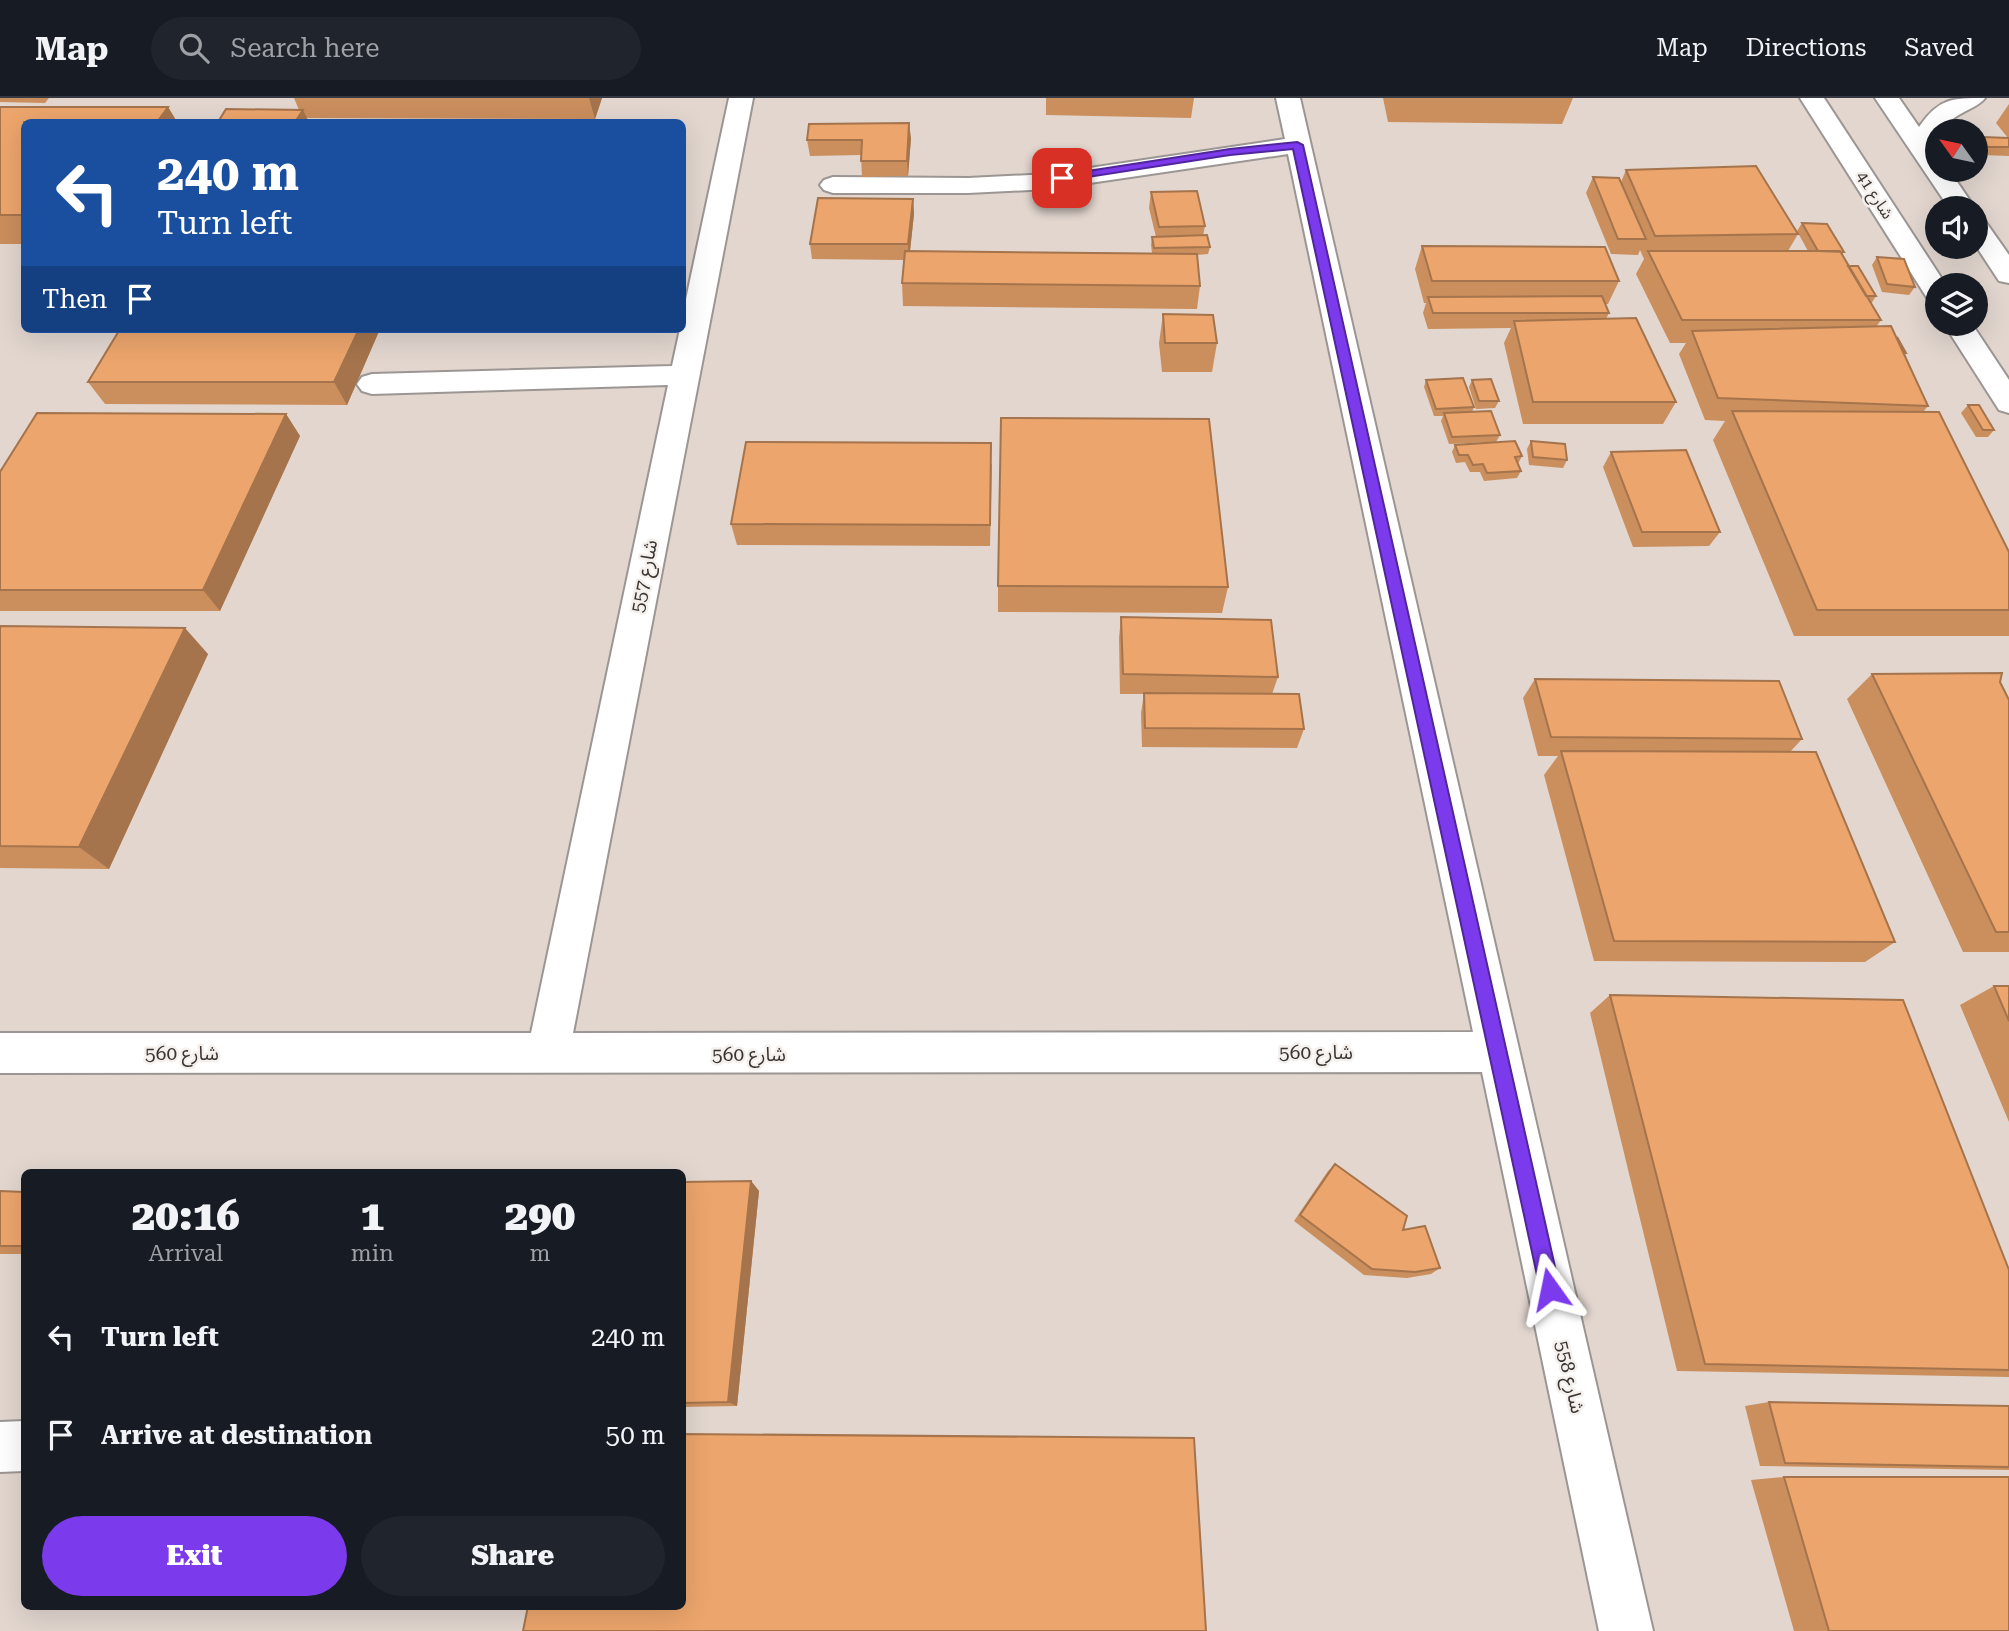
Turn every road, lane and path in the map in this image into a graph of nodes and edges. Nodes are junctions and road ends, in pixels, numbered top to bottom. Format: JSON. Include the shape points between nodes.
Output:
{"nodes":[{"id":1,"x":741,"y":98,"type":"edge"},
{"id":2,"x":1288,"y":98,"type":"edge"},
{"id":3,"x":1812,"y":98,"type":"edge"},
{"id":4,"x":1887,"y":98,"type":"edge"},
{"id":5,"x":1973,"y":98,"type":"edge"},
{"id":6,"x":1297,"y":145,"type":"junction"},
{"id":7,"x":1922,"y":150,"type":"junction"},
{"id":8,"x":833,"y":185,"type":"dead end"},
{"id":9,"x":1954,"y":196,"type":"edge"},
{"id":10,"x":1988,"y":245,"type":"edge"},
{"id":11,"x":1925,"y":273,"type":"edge"},
{"id":12,"x":2009,"y":275,"type":"edge"},
{"id":13,"x":1966,"y":336,"type":"edge"},
{"id":14,"x":685,"y":375,"type":"junction"},
{"id":15,"x":372,"y":383,"type":"dead end"},
{"id":16,"x":2009,"y":403,"type":"edge"},
{"id":17,"x":0,"y":1052,"type":"edge"},
{"id":18,"x":1497,"y":1052,"type":"junction"},
{"id":19,"x":548,"y":1054,"type":"junction"},
{"id":20,"x":21,"y":1446,"type":"edge"},
{"id":21,"x":0,"y":1447,"type":"edge"},
{"id":22,"x":1626,"y":1631,"type":"edge"}],
"edges":[{"from":1,"to":14,"type":"street","name":"شارع 557"},
{"from":2,"to":6,"type":"street","name":"شارع 558"},
{"from":3,"to":11,"type":"street","name":"شارع 41"},
{"from":4,"to":7,"type":"street"},
{"from":5,"to":7,"type":"street","via":[[1941,114],[1927,130]]},
{"from":6,"to":8,"type":"street","via":[[1014,184]]},
{"from":6,"to":18,"type":"street","name":"شارع 558"},
{"from":7,"to":9,"type":"street"},
{"from":10,"to":12,"type":"street"},
{"from":13,"to":16,"type":"street"},
{"from":14,"to":15,"type":"street"},
{"from":14,"to":19,"type":"street","name":"شارع 557"},
{"from":17,"to":19,"type":"street","name":"شارع 560"},
{"from":18,"to":19,"type":"street","name":"شارع 560"},
{"from":18,"to":22,"type":"street","name":"شارع 558"},
{"from":20,"to":21,"type":"street"}]}
